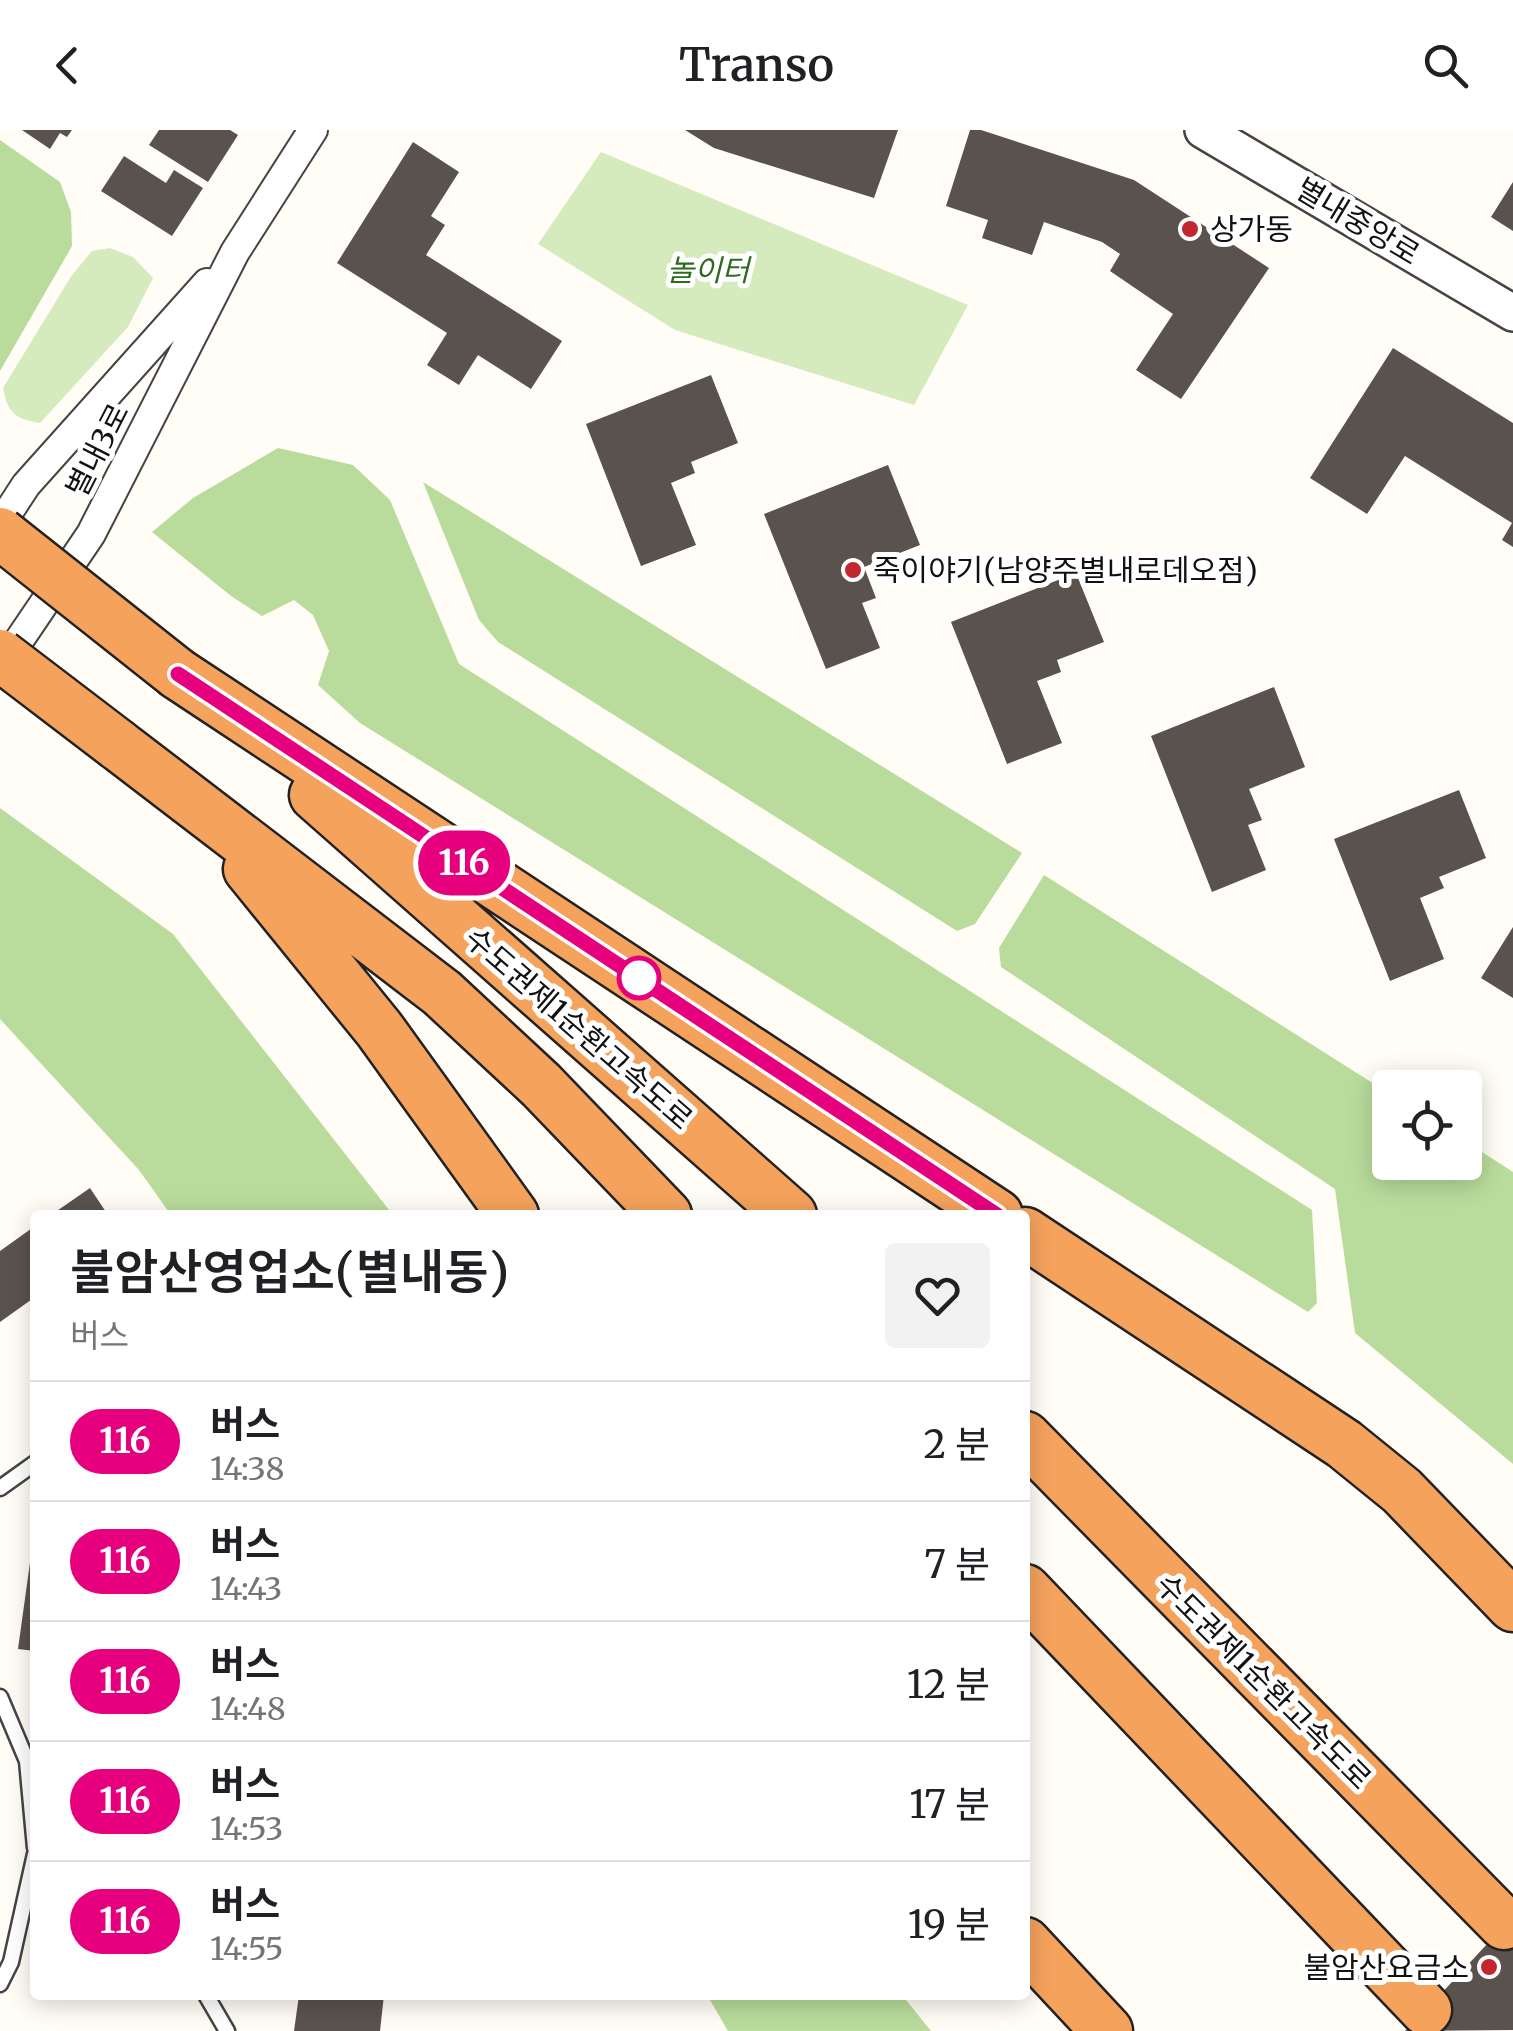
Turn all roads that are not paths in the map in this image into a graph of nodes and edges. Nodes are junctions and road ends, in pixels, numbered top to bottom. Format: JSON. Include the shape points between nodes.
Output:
{"nodes":[{"id":1,"x":314,"y":130,"type":"edge"},
{"id":2,"x":1203,"y":130,"type":"edge"},
{"id":3,"x":235,"y":252,"type":"junction"},
{"id":4,"x":1513,"y":313,"type":"edge"},
{"id":5,"x":0,"y":525,"type":"edge"},
{"id":6,"x":0,"y":533,"type":"edge"},
{"id":7,"x":0,"y":654,"type":"edge"},
{"id":8,"x":0,"y":668,"type":"edge"},
{"id":9,"x":178,"y":674,"type":"junction"},
{"id":10,"x":118,"y":745,"type":"junction"},
{"id":11,"x":509,"y":1210,"type":"edge"},
{"id":12,"x":661,"y":1210,"type":"edge"},
{"id":13,"x":785,"y":1210,"type":"edge"},
{"id":14,"x":989,"y":1210,"type":"edge"},
{"id":15,"x":1030,"y":1237,"type":"edge"},
{"id":16,"x":1030,"y":1443,"type":"edge"},
{"id":17,"x":30,"y":1466,"type":"edge"},
{"id":18,"x":0,"y":1488,"type":"edge"},
{"id":19,"x":1030,"y":1595,"type":"edge"},
{"id":20,"x":1513,"y":1606,"type":"edge"},
{"id":21,"x":0,"y":1698,"type":"edge"},
{"id":22,"x":30,"y":1775,"type":"edge"},
{"id":23,"x":29,"y":1908,"type":"edge"},
{"id":24,"x":1504,"y":1924,"type":"dead end"},
{"id":25,"x":1030,"y":1947,"type":"edge"},
{"id":26,"x":0,"y":1984,"type":"edge"},
{"id":27,"x":209,"y":2000,"type":"edge"},
{"id":28,"x":1426,"y":2010,"type":"dead end"},
{"id":29,"x":227,"y":2031,"type":"edge"},
{"id":30,"x":1107,"y":2031,"type":"edge"}],
"edges":[{"from":1,"to":3,"type":"street","name":"별내3로"},
{"from":2,"to":4,"type":"street","name":"별내중앙로"},
{"from":3,"to":5,"type":"street","name":"별내3로","via":[[26,485]]},
{"from":3,"to":8,"type":"street","name":"별내3로","via":[[90,534]]},
{"from":6,"to":9,"type":"highway","name":"수도권제1순환고속도로","bridge":true},
{"from":7,"to":10,"type":"highway","bridge":true},
{"from":9,"to":13,"type":"highway","name":"수도권제1순환고속도로"},
{"from":9,"to":14,"type":"highway"},
{"from":10,"to":11,"type":"highway","via":[[242,860],[379,1029]]},
{"from":10,"to":12,"type":"highway","via":[[442,993]]},
{"from":15,"to":20,"type":"highway","via":[[1344,1444],[1402,1490]]},
{"from":16,"to":24,"type":"highway","name":"수도권제1순환고속도로"},
{"from":17,"to":18,"type":"lane"},
{"from":19,"to":28,"type":"highway"},
{"from":21,"to":22,"type":"lane"},
{"from":23,"to":26,"type":"lane"},
{"from":25,"to":30,"type":"highway"},
{"from":27,"to":29,"type":"lane"}]}
